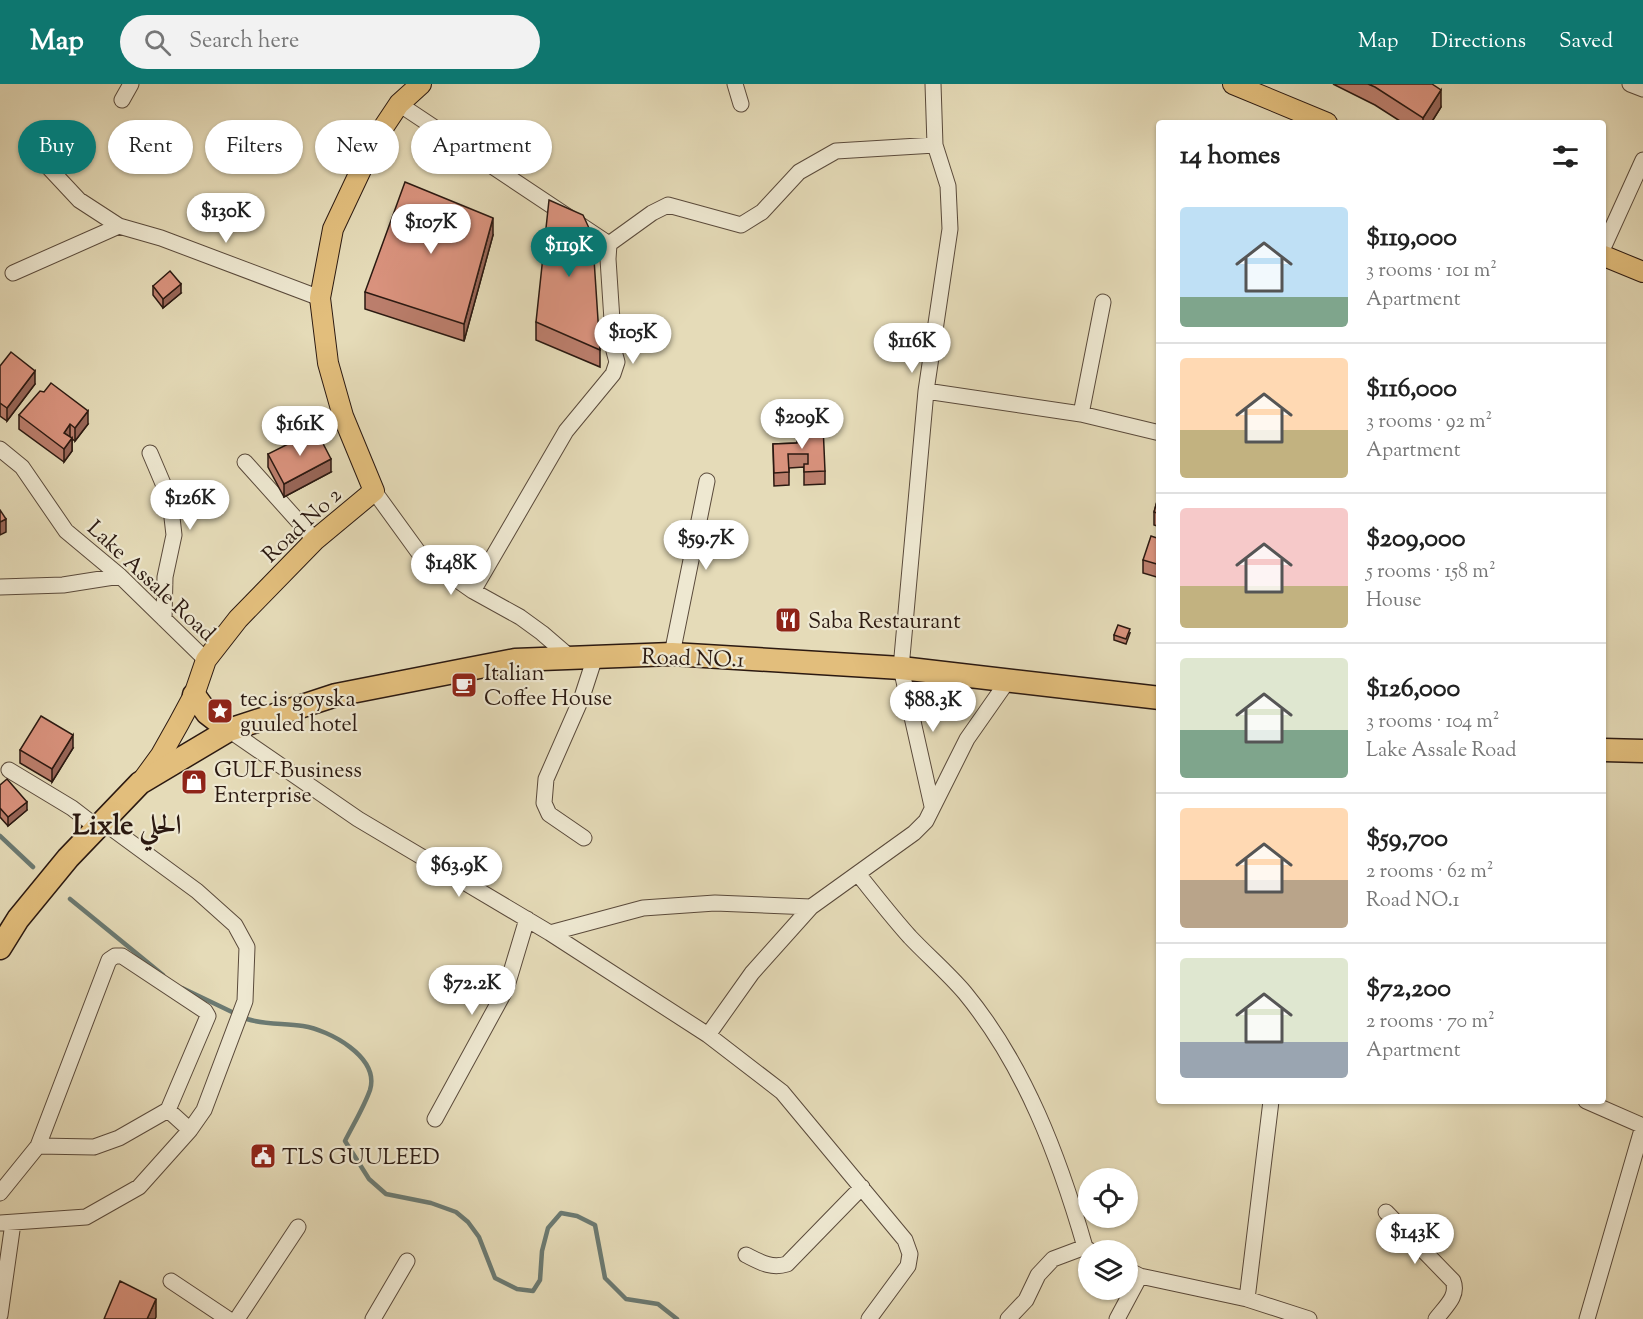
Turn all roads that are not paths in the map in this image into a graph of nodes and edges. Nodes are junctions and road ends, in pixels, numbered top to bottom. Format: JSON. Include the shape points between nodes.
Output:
{"nodes":[{"id":1,"x":131,"y":84,"type":"edge"},
{"id":2,"x":421,"y":84,"type":"edge"},
{"id":3,"x":735,"y":84,"type":"edge"},
{"id":4,"x":933,"y":84,"type":"edge"},
{"id":5,"x":1233,"y":84,"type":"edge"},
{"id":6,"x":1630,"y":84,"type":"edge"},
{"id":7,"x":1643,"y":89,"type":"edge"},
{"id":8,"x":122,"y":100,"type":"dead end"},
{"id":9,"x":399,"y":104,"type":"junction"},
{"id":10,"x":741,"y":104,"type":"dead end"},
{"id":11,"x":1321,"y":120,"type":"edge"},
{"id":12,"x":935,"y":145,"type":"junction"},
{"id":13,"x":1643,"y":160,"type":"edge"},
{"id":14,"x":55,"y":174,"type":"edge"},
{"id":15,"x":119,"y":226,"type":"junction"},
{"id":16,"x":1606,"y":242,"type":"edge"},
{"id":17,"x":609,"y":244,"type":"junction"},
{"id":18,"x":1606,"y":257,"type":"edge"},
{"id":19,"x":1643,"y":272,"type":"edge"},
{"id":20,"x":13,"y":273,"type":"dead end"},
{"id":21,"x":320,"y":298,"type":"junction"},
{"id":22,"x":1103,"y":302,"type":"dead end"},
{"id":23,"x":926,"y":392,"type":"junction"},
{"id":24,"x":1082,"y":414,"type":"junction"},
{"id":25,"x":1156,"y":432,"type":"edge"},
{"id":26,"x":0,"y":449,"type":"edge"},
{"id":27,"x":150,"y":453,"type":"dead end"},
{"id":28,"x":245,"y":462,"type":"dead end"},
{"id":29,"x":707,"y":481,"type":"dead end"},
{"id":30,"x":374,"y":491,"type":"junction"},
{"id":31,"x":315,"y":540,"type":"junction"},
{"id":32,"x":120,"y":576,"type":"junction"},
{"id":33,"x":0,"y":587,"type":"edge"},
{"id":34,"x":473,"y":591,"type":"junction"},
{"id":35,"x":164,"y":619,"type":"junction"},
{"id":36,"x":672,"y":654,"type":"junction"},
{"id":37,"x":595,"y":657,"type":"junction"},
{"id":38,"x":571,"y":658,"type":"junction"},
{"id":39,"x":206,"y":660,"type":"junction"},
{"id":40,"x":901,"y":668,"type":"junction"},
{"id":41,"x":1009,"y":679,"type":"junction"},
{"id":42,"x":194,"y":695,"type":"junction"},
{"id":43,"x":1156,"y":697,"type":"edge"},
{"id":44,"x":229,"y":730,"type":"junction"},
{"id":45,"x":1606,"y":750,"type":"edge"},
{"id":46,"x":1643,"y":751,"type":"edge"},
{"id":47,"x":9,"y":770,"type":"dead end"},
{"id":48,"x":140,"y":783,"type":"junction"},
{"id":49,"x":932,"y":806,"type":"junction"},
{"id":50,"x":100,"y":825,"type":"junction"},
{"id":51,"x":584,"y":838,"type":"dead end"},
{"id":52,"x":858,"y":874,"type":"junction"},
{"id":53,"x":811,"y":907,"type":"junction"},
{"id":54,"x":527,"y":919,"type":"junction"},
{"id":55,"x":550,"y":933,"type":"junction"},
{"id":56,"x":0,"y":948,"type":"edge"},
{"id":57,"x":708,"y":1035,"type":"junction"},
{"id":58,"x":1270,"y":1104,"type":"edge"},
{"id":59,"x":1594,"y":1104,"type":"edge"},
{"id":60,"x":168,"y":1110,"type":"junction"},
{"id":61,"x":435,"y":1119,"type":"dead end"},
{"id":62,"x":1643,"y":1126,"type":"edge"},
{"id":63,"x":190,"y":1130,"type":"junction"},
{"id":64,"x":39,"y":1146,"type":"junction"},
{"id":65,"x":862,"y":1187,"type":"junction"},
{"id":66,"x":0,"y":1193,"type":"edge"},
{"id":67,"x":1386,"y":1212,"type":"dead end"},
{"id":68,"x":6,"y":1223,"type":"edge"},
{"id":69,"x":298,"y":1227,"type":"dead end"},
{"id":70,"x":1085,"y":1240,"type":"edge"},
{"id":71,"x":1078,"y":1252,"type":"edge"},
{"id":72,"x":746,"y":1255,"type":"dead end"},
{"id":73,"x":407,"y":1262,"type":"dead end"},
{"id":74,"x":1138,"y":1274,"type":"edge"},
{"id":75,"x":171,"y":1281,"type":"dead end"},
{"id":76,"x":1247,"y":1299,"type":"junction"},
{"id":77,"x":1124,"y":1300,"type":"edge"},
{"id":78,"x":0,"y":1315,"type":"edge"},
{"id":79,"x":228,"y":1319,"type":"edge"},
{"id":80,"x":237,"y":1319,"type":"edge"},
{"id":81,"x":373,"y":1319,"type":"edge"},
{"id":82,"x":869,"y":1319,"type":"edge"},
{"id":83,"x":1008,"y":1319,"type":"edge"},
{"id":84,"x":1117,"y":1319,"type":"edge"},
{"id":85,"x":1309,"y":1319,"type":"edge"},
{"id":86,"x":1436,"y":1319,"type":"edge"},
{"id":87,"x":1587,"y":1319,"type":"edge"}],
"edges":[{"from":1,"to":8,"type":"street"},
{"from":2,"to":9,"type":"main road","name":"Road No 2"},
{"from":3,"to":10,"type":"street"},
{"from":4,"to":12,"type":"street"},
{"from":5,"to":11,"type":"main road"},
{"from":6,"to":7,"type":"street"},
{"from":9,"to":17,"type":"street"},
{"from":9,"to":21,"type":"main road","name":"Road No 2","via":[[375,140],[333,228]]},
{"from":12,"to":17,"type":"street","via":[[836,150],[799,172],[762,212],[741,225],[668,205]]},
{"from":12,"to":23,"type":"street","via":[[948,186],[950,230]]},
{"from":13,"to":16,"type":"street"},
{"from":14,"to":15,"type":"street","via":[[79,200]]},
{"from":15,"to":20,"type":"street"},
{"from":15,"to":21,"type":"street"},
{"from":17,"to":34,"type":"street","via":[[617,362],[613,374],[566,431]]},
{"from":18,"to":19,"type":"main road"},
{"from":21,"to":30,"type":"main road","name":"Road No 2","via":[[328,363],[343,416]]},
{"from":22,"to":24,"type":"street"},
{"from":23,"to":24,"type":"street"},
{"from":23,"to":40,"type":"street"},
{"from":24,"to":25,"type":"street"},
{"from":26,"to":32,"type":"street","name":"Lake Assale Road","via":[[22,467],[66,531]]},
{"from":27,"to":35,"type":"street","via":[[170,500],[174,536],[165,577]]},
{"from":28,"to":31,"type":"street"},
{"from":29,"to":36,"type":"street"},
{"from":30,"to":31,"type":"main road","name":"Road No 2"},
{"from":30,"to":34,"type":"street","via":[[419,553]]},
{"from":31,"to":39,"type":"main road","name":"Road No 2","via":[[238,619]]},
{"from":32,"to":33,"type":"street","via":[[63,585]]},
{"from":32,"to":35,"type":"street","name":"Lake Assale Road"},
{"from":34,"to":38,"type":"street","via":[[520,617]]},
{"from":35,"to":39,"type":"street","name":"Lake Assale Road"},
{"from":36,"to":37,"type":"highway","name":"Road NO.1"},
{"from":36,"to":40,"type":"highway","name":"Road NO.1"},
{"from":37,"to":38,"type":"highway","name":"Road NO.1"},
{"from":37,"to":51,"type":"street","via":[[546,779],[544,803],[549,814]]},
{"from":38,"to":44,"type":"highway","name":"Road NO.1","via":[[515,660],[336,695]]},
{"from":39,"to":42,"type":"main road","name":"Road No 2"},
{"from":40,"to":41,"type":"highway","name":"Road NO.1"},
{"from":40,"to":49,"type":"street"},
{"from":41,"to":43,"type":"highway","name":"Road NO.1"},
{"from":41,"to":49,"type":"street","via":[[967,739]]},
{"from":42,"to":44,"type":"highway","via":[[211,718]]},
{"from":42,"to":48,"type":"main road","name":"Road No 2","via":[[161,755]]},
{"from":44,"to":48,"type":"highway","name":"Road NO.1"},
{"from":44,"to":54,"type":"street","via":[[358,819]]},
{"from":45,"to":46,"type":"highway"},
{"from":47,"to":50,"type":"street"},
{"from":48,"to":50,"type":"highway","name":"Road NO.1"},
{"from":49,"to":52,"type":"street","via":[[926,821],[914,833]]},
{"from":50,"to":56,"type":"highway","name":"Road NO.1","via":[[68,858]]},
{"from":50,"to":63,"type":"street","via":[[197,891],[236,925],[247,947],[245,1001],[204,1110]]},
{"from":52,"to":53,"type":"street"},
{"from":52,"to":70,"type":"street","via":[[911,937],[965,992],[1015,1066],[1054,1152]]},
{"from":53,"to":55,"type":"street","via":[[715,903],[643,908]]},
{"from":53,"to":57,"type":"street","via":[[752,973]]},
{"from":54,"to":55,"type":"street"},
{"from":54,"to":61,"type":"street","via":[[506,989]]},
{"from":55,"to":57,"type":"street"},
{"from":57,"to":65,"type":"street","via":[[782,1092]]},
{"from":58,"to":76,"type":"street"},
{"from":59,"to":62,"type":"street"},
{"from":60,"to":63,"type":"street"},
{"from":60,"to":64,"type":"street","via":[[119,1138],[94,1147]]},
{"from":60,"to":64,"type":"street","via":[[208,1016],[122,956],[115,956],[109,960]]},
{"from":62,"to":87,"type":"street"},
{"from":63,"to":68,"type":"street","via":[[139,1187],[86,1217]]},
{"from":64,"to":66,"type":"street"},
{"from":65,"to":72,"type":"street","via":[[787,1264],[777,1267]]},
{"from":65,"to":82,"type":"street","via":[[905,1240],[910,1254],[908,1266]]},
{"from":67,"to":86,"type":"street","via":[[1453,1281],[1454,1294]]},
{"from":68,"to":78,"type":"street"},
{"from":69,"to":80,"type":"street"},
{"from":71,"to":83,"type":"street","via":[[1053,1259]]},
{"from":73,"to":81,"type":"street"},
{"from":74,"to":76,"type":"street"},
{"from":75,"to":79,"type":"street"},
{"from":76,"to":85,"type":"street"},
{"from":77,"to":84,"type":"street"}]}
